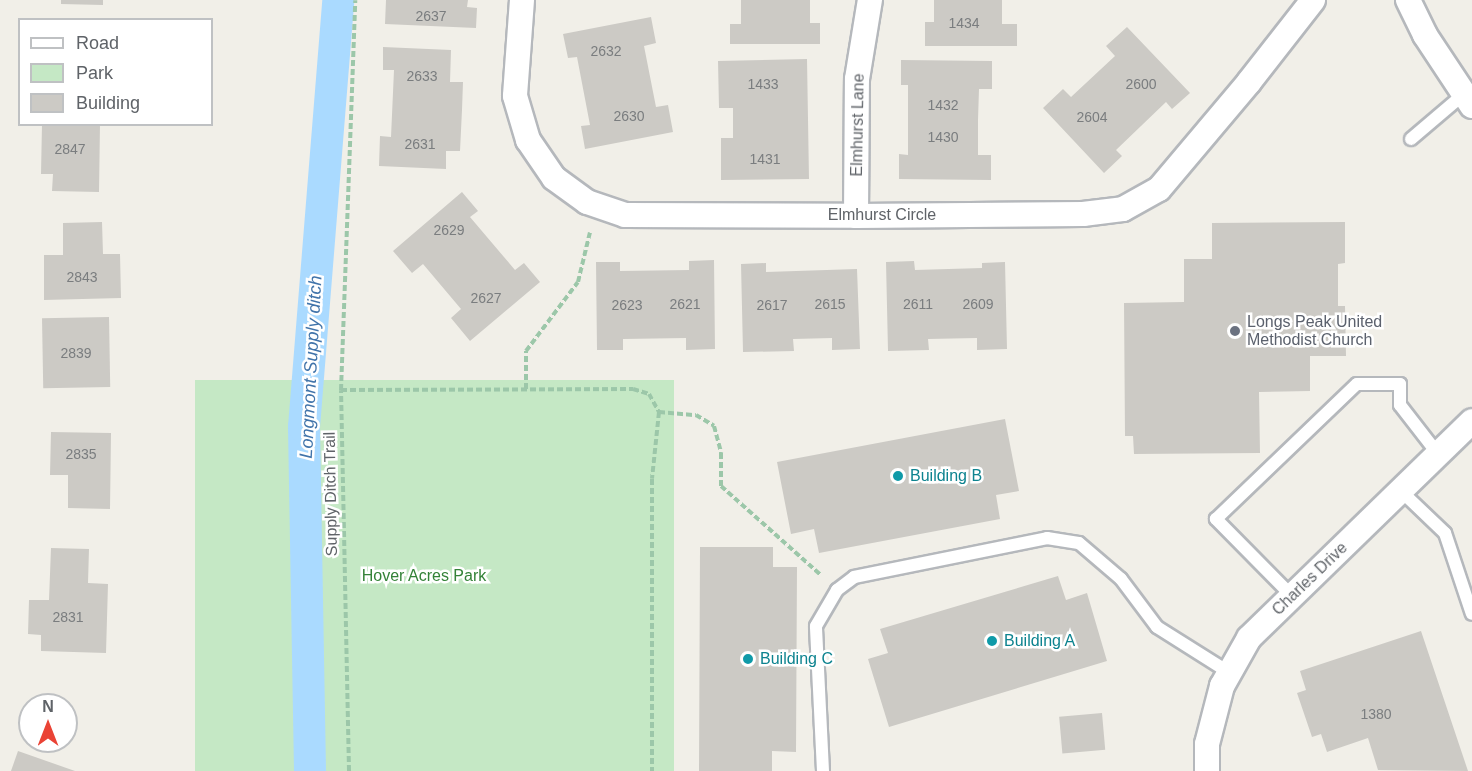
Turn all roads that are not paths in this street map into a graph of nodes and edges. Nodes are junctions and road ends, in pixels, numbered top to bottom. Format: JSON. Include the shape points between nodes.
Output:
{"nodes":[{"id":1,"x":522,"y":0,"type":"edge"},
{"id":2,"x":870,"y":0,"type":"edge"},
{"id":3,"x":1313,"y":0,"type":"edge"},
{"id":4,"x":1408,"y":0,"type":"edge"},
{"id":5,"x":1468,"y":100,"type":"edge"},
{"id":6,"x":1411,"y":139,"type":"dead end"},
{"id":7,"x":856,"y":216,"type":"junction"},
{"id":8,"x":1472,"y":421,"type":"edge"},
{"id":9,"x":1437,"y":454,"type":"junction"},
{"id":10,"x":1401,"y":491,"type":"junction"},
{"id":11,"x":1293,"y":597,"type":"junction"},
{"id":12,"x":1472,"y":614,"type":"edge"},
{"id":13,"x":1230,"y":673,"type":"junction"},
{"id":14,"x":823,"y":771,"type":"edge"},
{"id":15,"x":1207,"y":771,"type":"edge"}],
"edges":[{"from":1,"to":7,"type":"street","name":"Elmhurst Circle","via":[[516,96],[528,140],[554,178],[587,202],[624,215]]},
{"from":2,"to":7,"type":"street","name":"Elmhurst Lane","via":[[857,79]]},
{"from":3,"to":7,"type":"street","name":"Elmhurst Circle","via":[[1159,189],[1123,209],[1083,214]]},
{"from":4,"to":5,"type":"street","via":[[1425,35]]},
{"from":5,"to":6,"type":"lane"},
{"from":8,"to":9,"type":"street","name":"Charles Drive"},
{"from":9,"to":10,"type":"street","name":"Charles Drive"},
{"from":9,"to":11,"type":"lane","via":[[1400,405],[1400,384],[1357,384],[1216,519]]},
{"from":10,"to":11,"type":"street","name":"Charles Drive"},
{"from":10,"to":12,"type":"lane","via":[[1444,533]]},
{"from":11,"to":13,"type":"street","name":"Charles Drive","via":[[1249,638]]},
{"from":13,"to":14,"type":"lane","via":[[1157,627],[1121,579],[1079,543],[1047,538],[854,577],[837,590],[816,626]]},
{"from":13,"to":15,"type":"street","name":"Charles Drive","via":[[1222,686],[1207,744]]}]}
